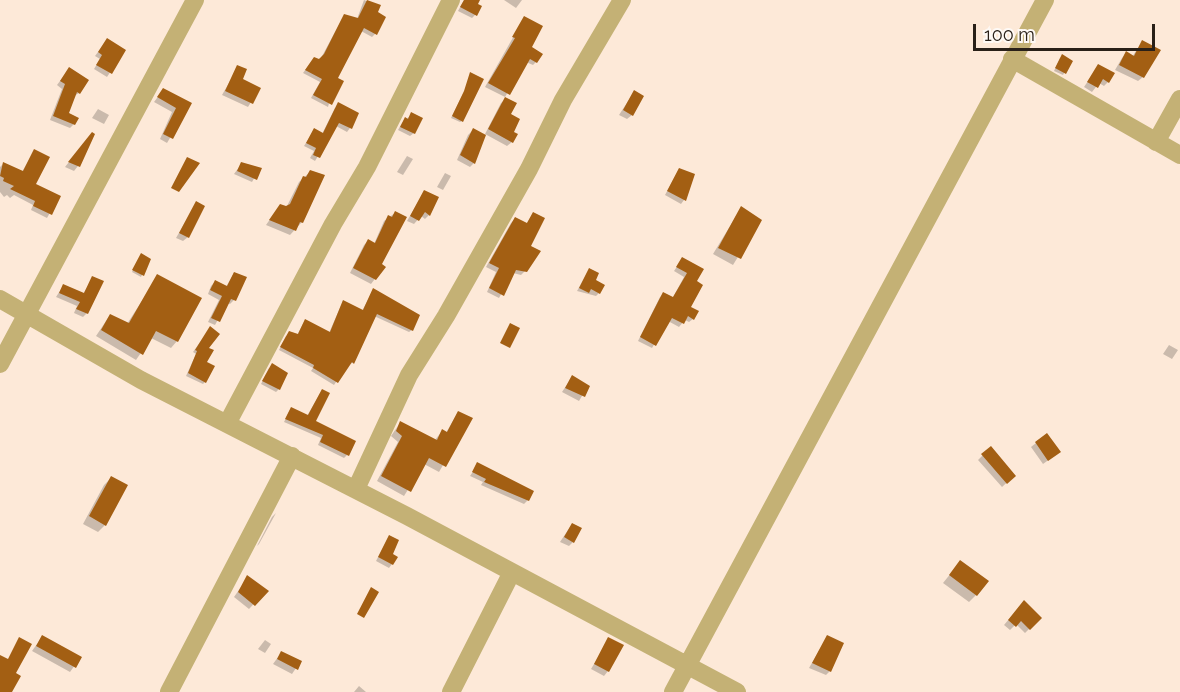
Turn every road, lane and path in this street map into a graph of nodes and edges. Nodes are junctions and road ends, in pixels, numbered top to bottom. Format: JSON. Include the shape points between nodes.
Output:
{"nodes":[{"id":1,"x":195,"y":0,"type":"edge"},
{"id":2,"x":451,"y":0,"type":"edge"},
{"id":3,"x":622,"y":0,"type":"edge"},
{"id":4,"x":1045,"y":0,"type":"edge"},
{"id":5,"x":1012,"y":59,"type":"junction"},
{"id":6,"x":1180,"y":99,"type":"edge"},
{"id":7,"x":1156,"y":142,"type":"junction"},
{"id":8,"x":1180,"y":155,"type":"edge"},
{"id":9,"x":0,"y":299,"type":"edge"},
{"id":10,"x":27,"y":313,"type":"junction"},
{"id":11,"x":0,"y":364,"type":"edge"},
{"id":12,"x":228,"y":422,"type":"junction"},
{"id":13,"x":292,"y":456,"type":"junction"},
{"id":14,"x":356,"y":489,"type":"junction"},
{"id":15,"x":512,"y":572,"type":"junction"},
{"id":16,"x":687,"y":665,"type":"junction"},
{"id":17,"x":169,"y":692,"type":"edge"},
{"id":18,"x":451,"y":692,"type":"edge"},
{"id":19,"x":673,"y":692,"type":"edge"},
{"id":20,"x":737,"y":692,"type":"edge"}],
"edges":[{"from":1,"to":10,"type":"street"},
{"from":2,"to":12,"type":"street","via":[[367,167]]},
{"from":3,"to":14,"type":"street","via":[[409,375]]},
{"from":4,"to":5,"type":"street"},
{"from":5,"to":7,"type":"street"},
{"from":5,"to":16,"type":"street"},
{"from":6,"to":7,"type":"street"},
{"from":7,"to":8,"type":"street"},
{"from":9,"to":10,"type":"street"},
{"from":10,"to":11,"type":"street"},
{"from":10,"to":12,"type":"street","via":[[141,380]]},
{"from":12,"to":13,"type":"street"},
{"from":13,"to":14,"type":"street"},
{"from":13,"to":17,"type":"street"},
{"from":14,"to":15,"type":"street"},
{"from":15,"to":16,"type":"street"},
{"from":15,"to":18,"type":"street"},
{"from":16,"to":19,"type":"street"},
{"from":16,"to":20,"type":"street"}]}
